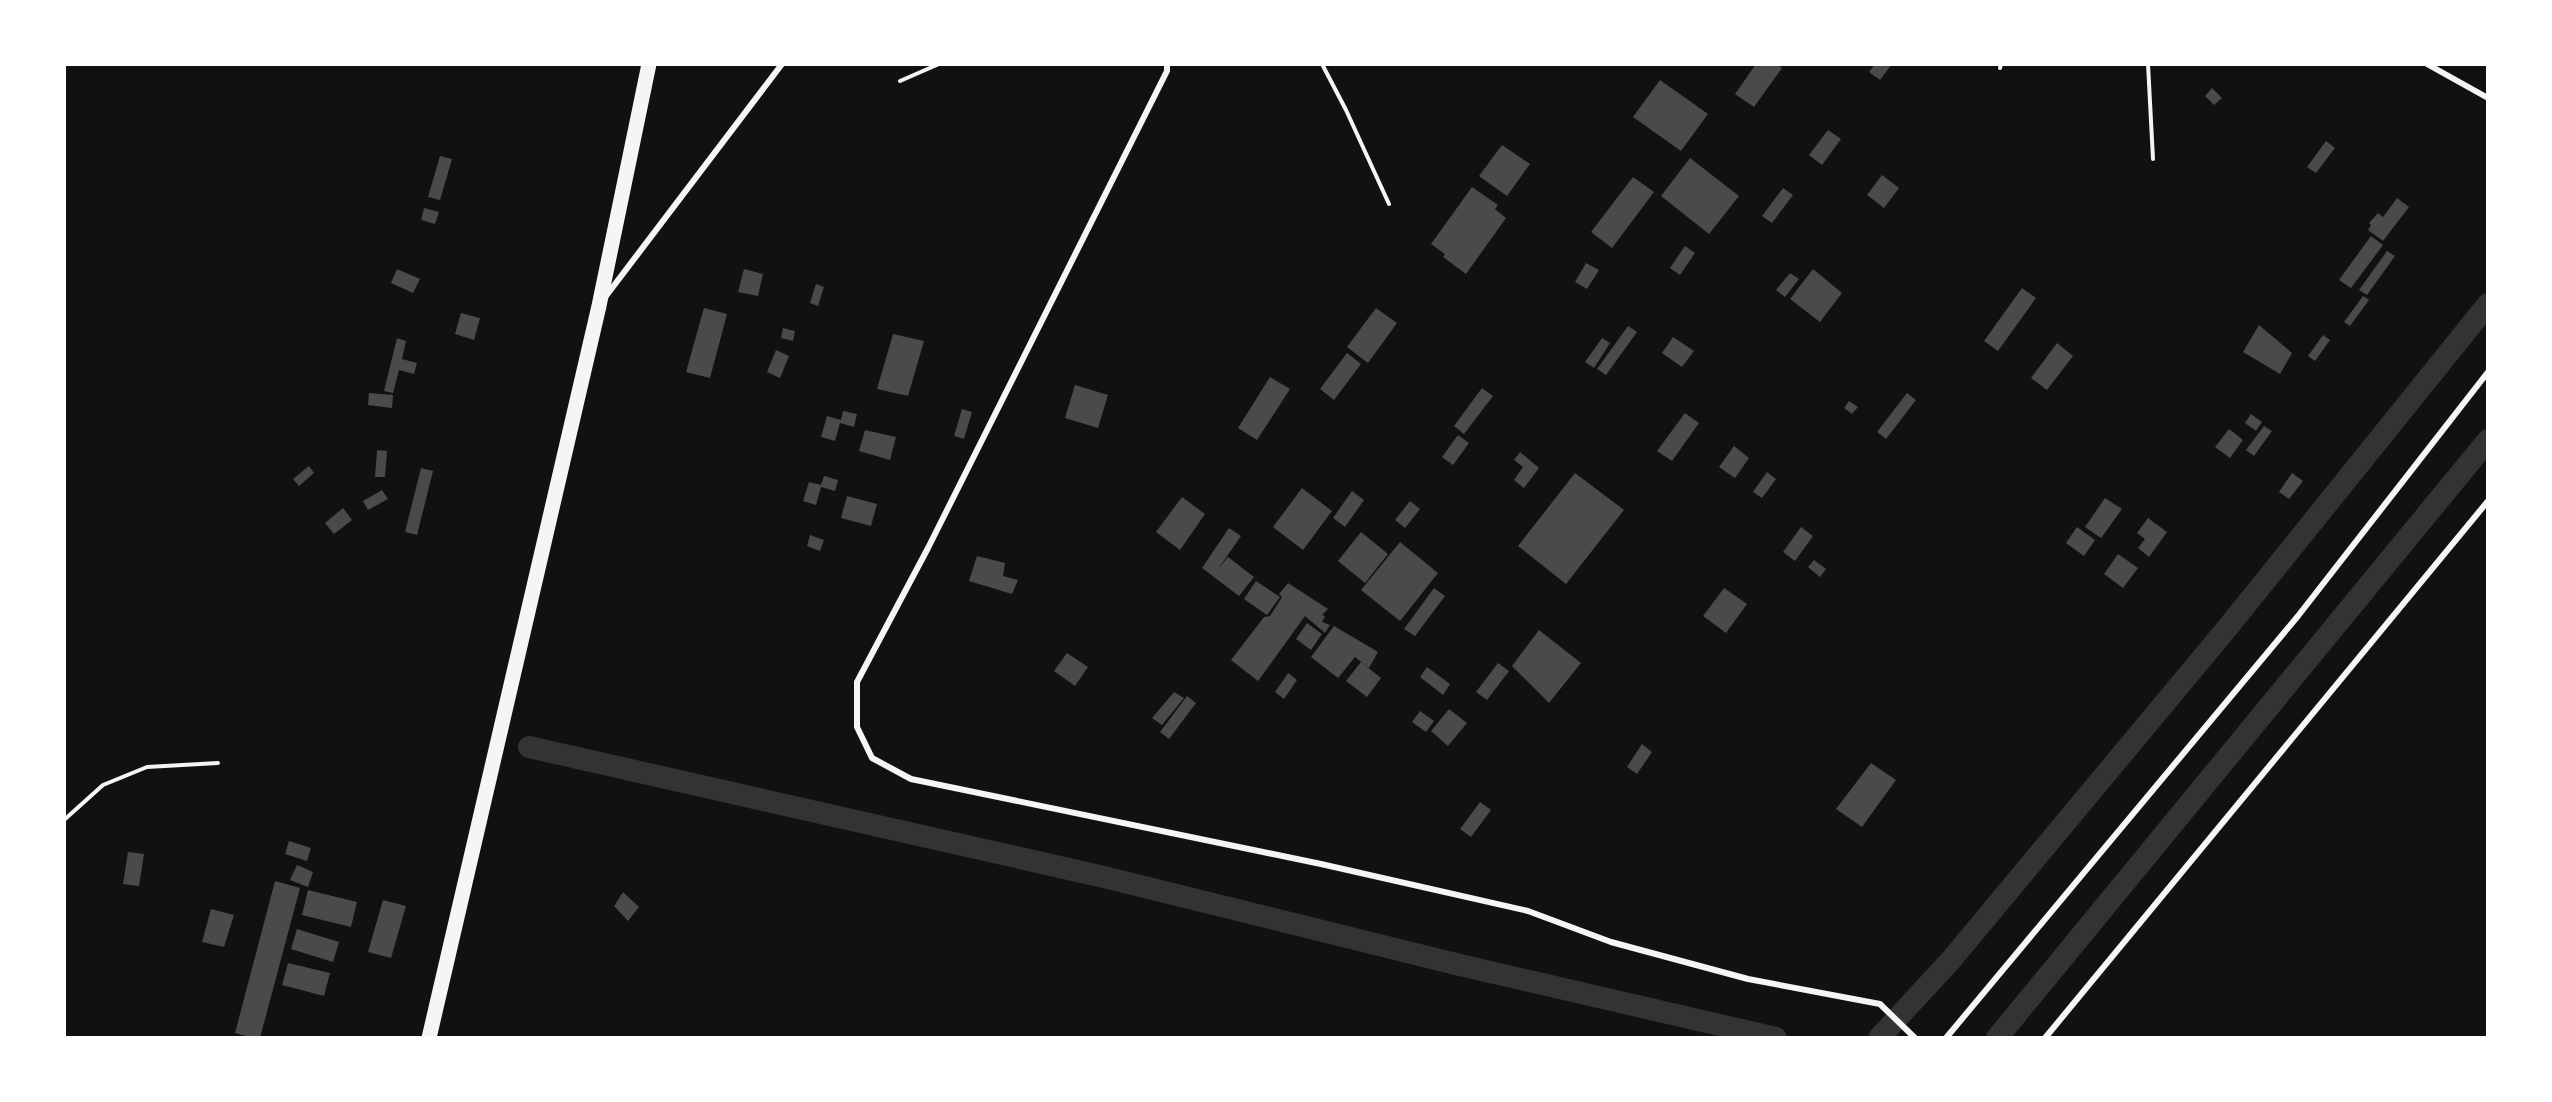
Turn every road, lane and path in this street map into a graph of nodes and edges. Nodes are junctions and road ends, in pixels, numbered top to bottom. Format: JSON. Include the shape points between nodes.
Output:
{"nodes":[{"id":1,"x":649,"y":64,"type":"edge"},
{"id":2,"x":782,"y":64,"type":"edge"},
{"id":3,"x":939,"y":64,"type":"edge"},
{"id":4,"x":1167,"y":64,"type":"edge"},
{"id":5,"x":1322,"y":64,"type":"edge"},
{"id":6,"x":2148,"y":64,"type":"edge"},
{"id":7,"x":2427,"y":64,"type":"edge"},
{"id":8,"x":900,"y":81,"type":"dead end"},
{"id":9,"x":2487,"y":98,"type":"edge"},
{"id":10,"x":2152,"y":159,"type":"dead end"},
{"id":11,"x":1389,"y":204,"type":"dead end"},
{"id":12,"x":599,"y":306,"type":"junction"},
{"id":13,"x":2486,"y":377,"type":"edge"},
{"id":14,"x":2487,"y":501,"type":"edge"},
{"id":15,"x":218,"y":763,"type":"dead end"},
{"id":16,"x":64,"y":820,"type":"edge"},
{"id":17,"x":429,"y":1038,"type":"edge"},
{"id":18,"x":1915,"y":1038,"type":"edge"},
{"id":19,"x":1946,"y":1038,"type":"edge"},
{"id":20,"x":2046,"y":1038,"type":"edge"}],
"edges":[{"from":1,"to":12,"type":"main road"},
{"from":2,"to":12,"type":"street"},
{"from":3,"to":8,"type":"path"},
{"from":4,"to":18,"type":"street","via":[[1113,182],[857,682],[857,727],[872,758],[911,779],[1528,911],[1611,942],[1748,979],[1880,1004]]},
{"from":5,"to":11,"type":"path"},
{"from":6,"to":10,"type":"path"},
{"from":7,"to":9,"type":"street"},
{"from":12,"to":17,"type":"main road"},
{"from":13,"to":19,"type":"street","via":[[2298,616]]},
{"from":14,"to":20,"type":"street"},
{"from":15,"to":16,"type":"path","via":[[147,767],[103,785]]}]}
